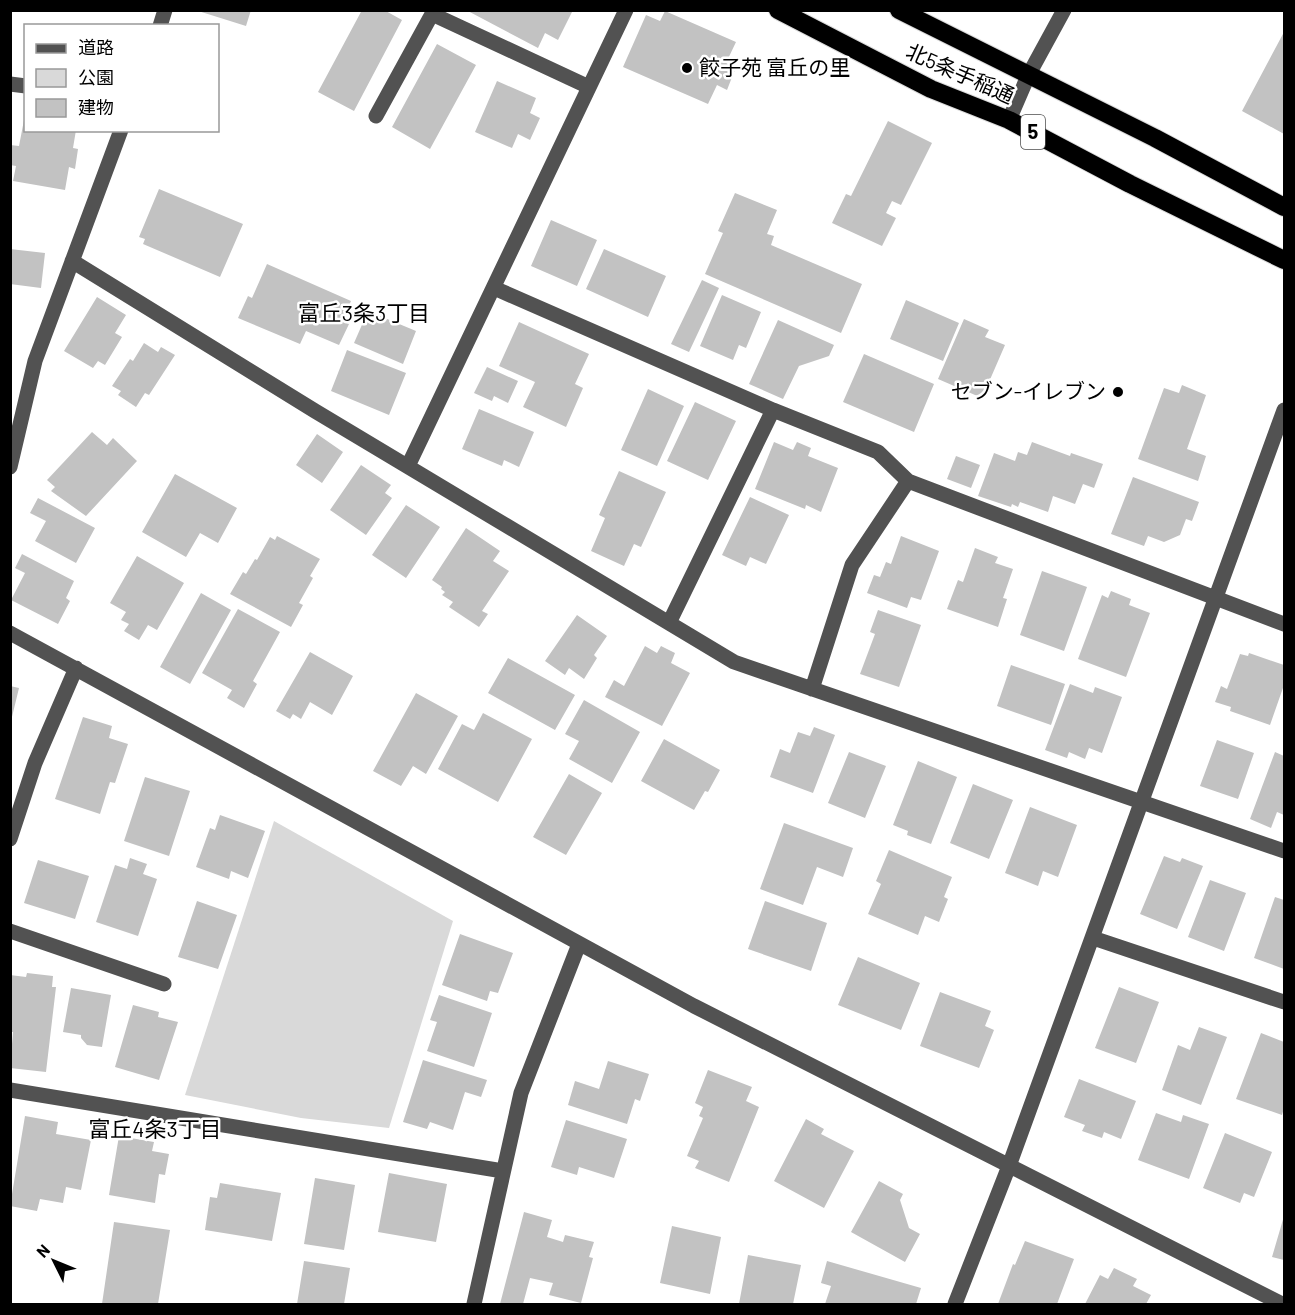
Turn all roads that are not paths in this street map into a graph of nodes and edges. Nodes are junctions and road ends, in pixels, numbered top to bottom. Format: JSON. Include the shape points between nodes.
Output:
{"nodes":[{"id":1,"x":626,"y":10,"type":"edge"},
{"id":2,"x":778,"y":10,"type":"edge"},
{"id":3,"x":899,"y":10,"type":"edge"},
{"id":4,"x":1064,"y":10,"type":"edge"},
{"id":5,"x":1028,"y":76,"type":"junction"},
{"id":6,"x":589,"y":87,"type":"junction"},
{"id":7,"x":376,"y":116,"type":"dead end"},
{"id":8,"x":1009,"y":120,"type":"junction"},
{"id":9,"x":120,"y":132,"type":"edge"},
{"id":10,"x":1284,"y":207,"type":"edge"},
{"id":11,"x":1284,"y":260,"type":"edge"},
{"id":12,"x":72,"y":261,"type":"junction"},
{"id":13,"x":494,"y":288,"type":"junction"},
{"id":14,"x":773,"y":410,"type":"junction"},
{"id":15,"x":1284,"y":410,"type":"edge"},
{"id":16,"x":408,"y":466,"type":"junction"},
{"id":17,"x":10,"y":467,"type":"edge"},
{"id":18,"x":908,"y":481,"type":"junction"},
{"id":19,"x":1217,"y":599,"type":"junction"},
{"id":20,"x":669,"y":623,"type":"junction"},
{"id":21,"x":1284,"y":624,"type":"edge"},
{"id":22,"x":10,"y":633,"type":"edge"},
{"id":23,"x":76,"y":668,"type":"junction"},
{"id":24,"x":812,"y":689,"type":"junction"},
{"id":25,"x":1142,"y":803,"type":"junction"},
{"id":26,"x":10,"y":839,"type":"edge"},
{"id":27,"x":1284,"y":851,"type":"edge"},
{"id":28,"x":10,"y":931,"type":"edge"},
{"id":29,"x":1093,"y":938,"type":"junction"},
{"id":30,"x":579,"y":944,"type":"junction"},
{"id":31,"x":164,"y":984,"type":"dead end"},
{"id":32,"x":1284,"y":1002,"type":"edge"},
{"id":33,"x":10,"y":1090,"type":"edge"},
{"id":34,"x":1009,"y":1166,"type":"junction"},
{"id":35,"x":503,"y":1171,"type":"junction"},
{"id":36,"x":474,"y":1305,"type":"edge"},
{"id":37,"x":956,"y":1305,"type":"edge"},
{"id":38,"x":1282,"y":1305,"type":"edge"}],
"edges":[{"from":1,"to":6,"type":"street"},
{"from":2,"to":8,"type":"highway","name":"北5条手稲通","number":"5","via":[[932,89]]},
{"from":3,"to":5,"type":"highway","name":"北5条手稲通","number":"5"},
{"from":4,"to":5,"type":"street"},
{"from":5,"to":8,"type":"street"},
{"from":5,"to":10,"type":"highway","name":"北5条手稲通","number":"5"},
{"from":6,"to":7,"type":"street","via":[[432,14]]},
{"from":6,"to":13,"type":"street"},
{"from":8,"to":11,"type":"highway","name":"北5条手稲通","number":"5"},
{"from":9,"to":12,"type":"street"},
{"from":12,"to":16,"type":"street"},
{"from":12,"to":17,"type":"street","via":[[35,361]]},
{"from":13,"to":14,"type":"street"},
{"from":13,"to":16,"type":"street"},
{"from":14,"to":18,"type":"street","via":[[878,452]]},
{"from":14,"to":20,"type":"street"},
{"from":15,"to":19,"type":"street"},
{"from":16,"to":20,"type":"street"},
{"from":18,"to":19,"type":"street"},
{"from":18,"to":24,"type":"street","via":[[852,565]]},
{"from":19,"to":21,"type":"street"},
{"from":19,"to":25,"type":"street"},
{"from":20,"to":24,"type":"street","via":[[734,662]]},
{"from":22,"to":23,"type":"street"},
{"from":23,"to":26,"type":"street","via":[[35,763]]},
{"from":23,"to":30,"type":"street"},
{"from":24,"to":25,"type":"street"},
{"from":25,"to":27,"type":"street"},
{"from":25,"to":29,"type":"street"},
{"from":28,"to":31,"type":"street"},
{"from":29,"to":32,"type":"street"},
{"from":29,"to":34,"type":"street"},
{"from":30,"to":34,"type":"street"},
{"from":30,"to":35,"type":"street","via":[[520,1093]]},
{"from":33,"to":35,"type":"street"},
{"from":34,"to":37,"type":"street"},
{"from":34,"to":38,"type":"street"},
{"from":35,"to":36,"type":"street"}]}
